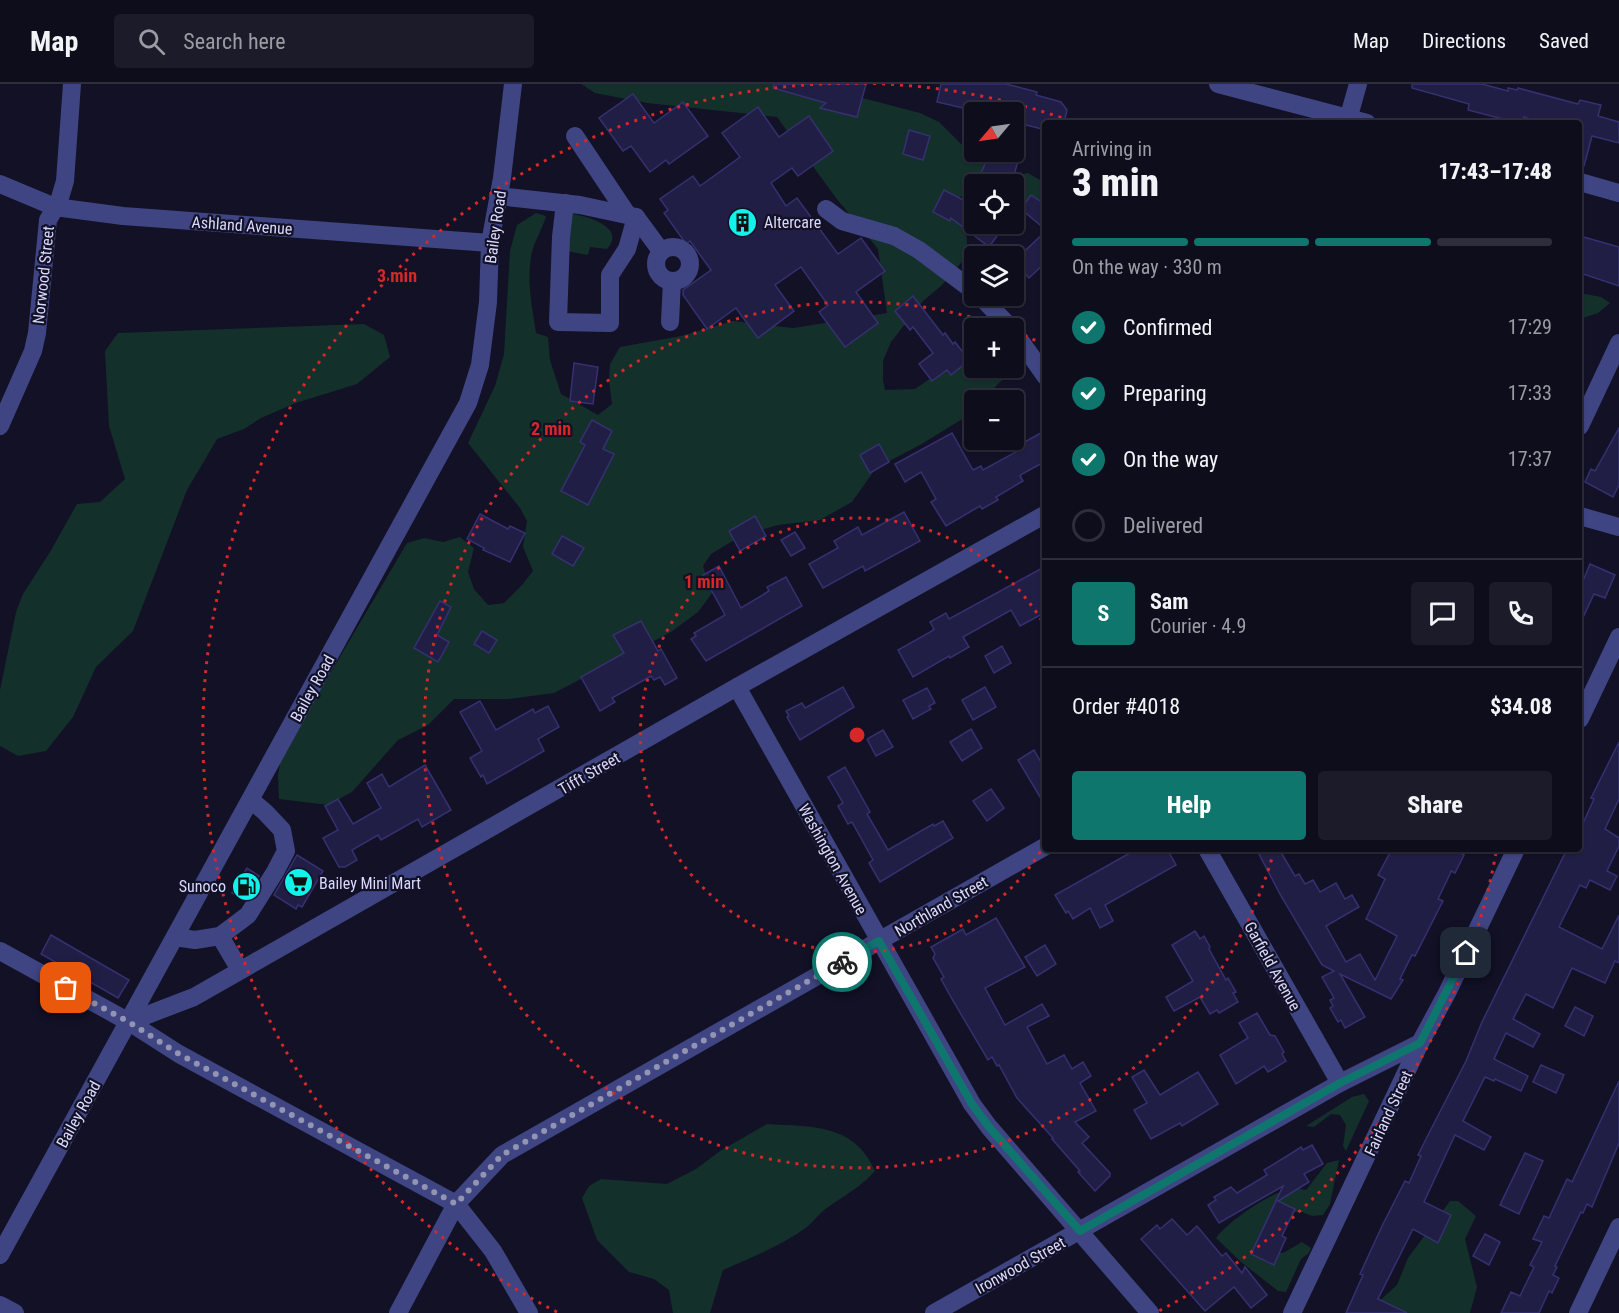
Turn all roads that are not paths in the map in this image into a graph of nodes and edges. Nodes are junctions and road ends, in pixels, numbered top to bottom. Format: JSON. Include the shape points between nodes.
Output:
{"nodes":[{"id":1,"x":72,"y":84,"type":"edge"},
{"id":2,"x":513,"y":84,"type":"edge"},
{"id":3,"x":1218,"y":84,"type":"edge"},
{"id":4,"x":1358,"y":84,"type":"edge"},
{"id":5,"x":1347,"y":120,"type":"edge"},
{"id":6,"x":575,"y":136,"type":"dead end"},
{"id":7,"x":1582,"y":183,"type":"edge"},
{"id":8,"x":0,"y":184,"type":"edge"},
{"id":9,"x":1619,"y":193,"type":"edge"},
{"id":10,"x":498,"y":196,"type":"junction"},
{"id":11,"x":565,"y":203,"type":"junction"},
{"id":12,"x":56,"y":207,"type":"junction"},
{"id":13,"x":826,"y":209,"type":"dead end"},
{"id":14,"x":632,"y":216,"type":"junction"},
{"id":15,"x":490,"y":243,"type":"junction"},
{"id":16,"x":661,"y":251,"type":"junction"},
{"id":17,"x":672,"y":281,"type":"junction"},
{"id":18,"x":964,"y":284,"type":"edge"},
{"id":19,"x":990,"y":306,"type":"edge"},
{"id":20,"x":1001,"y":318,"type":"edge"},
{"id":21,"x":670,"y":322,"type":"dead end"},
{"id":22,"x":1619,"y":344,"type":"edge"},
{"id":23,"x":1024,"y":346,"type":"edge"},
{"id":24,"x":1042,"y":371,"type":"edge"},
{"id":25,"x":1582,"y":422,"type":"edge"},
{"id":26,"x":0,"y":426,"type":"edge"},
{"id":27,"x":1042,"y":516,"type":"edge"},
{"id":28,"x":1582,"y":517,"type":"edge"},
{"id":29,"x":1619,"y":527,"type":"edge"},
{"id":30,"x":1619,"y":637,"type":"edge"},
{"id":31,"x":737,"y":687,"type":"junction"},
{"id":32,"x":1582,"y":714,"type":"edge"},
{"id":33,"x":251,"y":800,"type":"junction"},
{"id":34,"x":1042,"y":848,"type":"edge"},
{"id":35,"x":1209,"y":852,"type":"edge"},
{"id":36,"x":1515,"y":852,"type":"edge"},
{"id":37,"x":220,"y":936,"type":"junction"},
{"id":38,"x":175,"y":937,"type":"junction"},
{"id":39,"x":879,"y":941,"type":"junction"},
{"id":40,"x":0,"y":951,"type":"edge"},
{"id":41,"x":240,"y":970,"type":"junction"},
{"id":42,"x":129,"y":1022,"type":"junction"},
{"id":43,"x":1420,"y":1043,"type":"junction"},
{"id":44,"x":1340,"y":1083,"type":"junction"},
{"id":45,"x":456,"y":1204,"type":"junction"},
{"id":46,"x":1619,"y":1227,"type":"edge"},
{"id":47,"x":1080,"y":1231,"type":"junction"},
{"id":48,"x":0,"y":1256,"type":"edge"},
{"id":49,"x":0,"y":1305,"type":"edge"},
{"id":50,"x":15,"y":1313,"type":"edge"},
{"id":51,"x":398,"y":1313,"type":"edge"},
{"id":52,"x":529,"y":1313,"type":"edge"},
{"id":53,"x":934,"y":1313,"type":"edge"},
{"id":54,"x":1150,"y":1313,"type":"edge"},
{"id":55,"x":1293,"y":1313,"type":"edge"},
{"id":56,"x":1578,"y":1313,"type":"edge"}],
"edges":[{"from":1,"to":12,"type":"street","name":"Norwood Street","via":[[65,181]]},
{"from":2,"to":10,"type":"street","name":"Bailey Road"},
{"from":3,"to":5,"type":"street"},
{"from":4,"to":5,"type":"street"},
{"from":6,"to":14,"type":"street"},
{"from":7,"to":9,"type":"street"},
{"from":8,"to":12,"type":"street","name":"Ashland Avenue"},
{"from":10,"to":11,"type":"street"},
{"from":10,"to":15,"type":"street","name":"Bailey Road"},
{"from":11,"to":14,"type":"street"},
{"from":11,"to":14,"type":"street","via":[[558,322],[610,323],[610,275],[627,249]]},
{"from":12,"to":15,"type":"street","name":"Ashland Avenue","via":[[147,218]]},
{"from":12,"to":26,"type":"street","name":"Norwood Street","via":[[48,220],[33,351]]},
{"from":13,"to":18,"type":"street","via":[[842,221],[894,236]]},
{"from":14,"to":16,"type":"street"},
{"from":15,"to":33,"type":"street","name":"Bailey Road","via":[[482,348],[468,403]]},
{"from":16,"to":17,"type":"street","via":[[656,261],[658,272]]},
{"from":16,"to":17,"type":"street","via":[[676,247],[690,262],[683,278]]},
{"from":17,"to":21,"type":"street"},
{"from":19,"to":20,"type":"street"},
{"from":22,"to":25,"type":"street"},
{"from":23,"to":24,"type":"street"},
{"from":27,"to":31,"type":"street","name":"Tifft Street"},
{"from":28,"to":29,"type":"street"},
{"from":30,"to":32,"type":"street"},
{"from":31,"to":39,"type":"street","name":"Washington Avenue"},
{"from":31,"to":41,"type":"street","name":"Tifft Street"},
{"from":33,"to":37,"type":"street","via":[[282,830],[286,851],[248,915]]},
{"from":33,"to":38,"type":"street","name":"Bailey Road"},
{"from":34,"to":39,"type":"street","name":"Northland Street"},
{"from":35,"to":44,"type":"street","name":"Garfield Avenue"},
{"from":36,"to":43,"type":"street","name":"Fairland Street"},
{"from":37,"to":38,"type":"street","via":[[195,940]]},
{"from":37,"to":41,"type":"street"},
{"from":38,"to":42,"type":"street","name":"Bailey Road"},
{"from":39,"to":45,"type":"street","name":"Northland Street","via":[[502,1155]]},
{"from":39,"to":47,"type":"street","name":"Washington Avenue","via":[[972,1104]]},
{"from":40,"to":42,"type":"street"},
{"from":41,"to":42,"type":"street","name":"Tifft Street","via":[[194,997]]},
{"from":42,"to":45,"type":"street","via":[[179,1054]]},
{"from":42,"to":48,"type":"street","name":"Bailey Road"},
{"from":43,"to":44,"type":"street","name":"Ironwood Street"},
{"from":43,"to":55,"type":"street","name":"Fairland Street"},
{"from":44,"to":47,"type":"street","name":"Ironwood Street"},
{"from":45,"to":51,"type":"street","name":"Northland Street"},
{"from":45,"to":52,"type":"street","via":[[493,1251]]},
{"from":46,"to":56,"type":"street"},
{"from":47,"to":53,"type":"street","name":"Ironwood Street"},
{"from":47,"to":54,"type":"street","name":"Washington Avenue"},
{"from":49,"to":50,"type":"street"}]}
